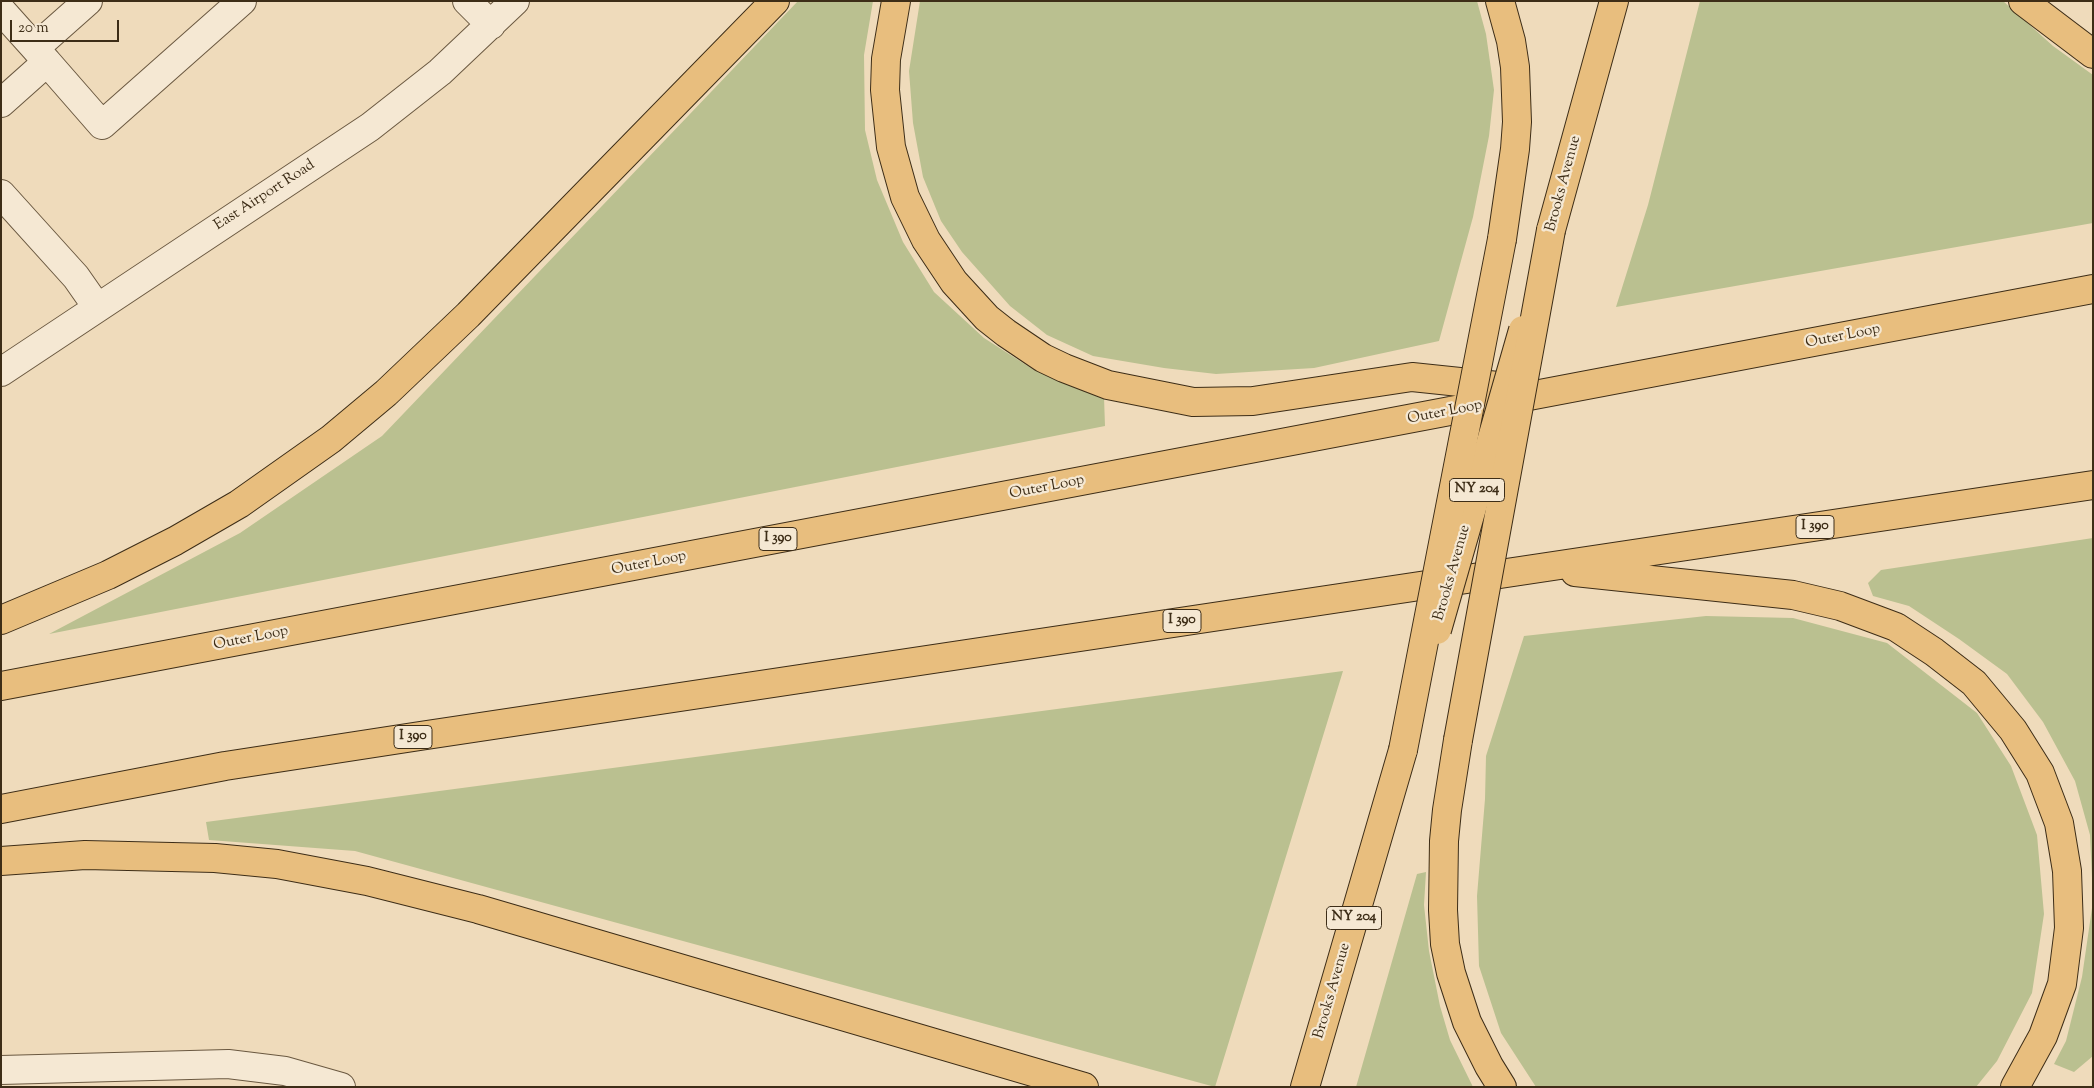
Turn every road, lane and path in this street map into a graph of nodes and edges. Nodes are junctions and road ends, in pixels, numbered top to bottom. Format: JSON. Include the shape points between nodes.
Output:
{"nodes":[{"id":1,"x":88,"y":1,"type":"edge"},
{"id":2,"x":242,"y":1,"type":"edge"},
{"id":3,"x":467,"y":1,"type":"edge"},
{"id":4,"x":515,"y":1,"type":"edge"},
{"id":5,"x":775,"y":1,"type":"edge"},
{"id":6,"x":896,"y":1,"type":"edge"},
{"id":7,"x":1500,"y":1,"type":"edge"},
{"id":8,"x":1614,"y":1,"type":"edge"},
{"id":9,"x":2023,"y":1,"type":"edge"},
{"id":10,"x":1,"y":10,"type":"edge"},
{"id":11,"x":491,"y":25,"type":"junction"},
{"id":12,"x":2093,"y":54,"type":"edge"},
{"id":13,"x":41,"y":55,"type":"junction"},
{"id":14,"x":1,"y":103,"type":"edge"},
{"id":15,"x":1,"y":194,"type":"edge"},
{"id":16,"x":1551,"y":230,"type":"junction"},
{"id":17,"x":2093,"y":290,"type":"edge"},
{"id":18,"x":97,"y":307,"type":"junction"},
{"id":19,"x":1,"y":372,"type":"edge"},
{"id":20,"x":1554,"y":392,"type":"junction"},
{"id":21,"x":2093,"y":485,"type":"edge"},
{"id":22,"x":1536,"y":568,"type":"junction"},
{"id":23,"x":1,"y":620,"type":"edge"},
{"id":24,"x":1,"y":686,"type":"edge"},
{"id":25,"x":1403,"y":750,"type":"junction"},
{"id":26,"x":1,"y":809,"type":"edge"},
{"id":27,"x":1,"y":861,"type":"edge"},
{"id":28,"x":1,"y":1070,"type":"edge"},
{"id":29,"x":341,"y":1087,"type":"edge"},
{"id":30,"x":1084,"y":1087,"type":"edge"},
{"id":31,"x":1305,"y":1087,"type":"edge"},
{"id":32,"x":1502,"y":1087,"type":"edge"},
{"id":33,"x":2015,"y":1087,"type":"edge"}],
"edges":[{"from":1,"to":13,"type":"street"},
{"from":2,"to":13,"type":"street","via":[[102,125]]},
{"from":3,"to":11,"type":"street"},
{"from":4,"to":11,"type":"street","name":"East Airport Road"},
{"from":5,"to":23,"type":"main road","via":[[468,315],[386,393],[331,439],[238,504],[175,541],[108,575]]},
{"from":6,"to":20,"type":"main road","via":[[886,59],[885,90],[891,147],[905,197],[926,240],[954,282],[987,318],[1043,358],[1108,385],[1193,402],[1253,401],[1412,377]]},
{"from":7,"to":25,"type":"main road","bridge":true,"via":[[1515,67],[1517,122],[1512,174]]},
{"from":8,"to":16,"type":"main road","name":"Brooks Avenue","number":"NY 204"},
{"from":9,"to":12,"type":"main road"},
{"from":10,"to":13,"type":"street"},
{"from":11,"to":18,"type":"street","name":"East Airport Road","via":[[418,91],[370,127]]},
{"from":13,"to":14,"type":"street"},
{"from":15,"to":18,"type":"street","via":[[76,278]]},
{"from":16,"to":25,"type":"main road","name":"Brooks Avenue","number":"NY 204","bridge":true},
{"from":16,"to":32,"type":"main road","bridge":true,"via":[[1458,740],[1444,841],[1445,944],[1451,973],[1467,1022]]},
{"from":17,"to":20,"type":"main road","name":"Outer Loop","number":"I 390"},
{"from":18,"to":19,"type":"street","name":"East Airport Road"},
{"from":20,"to":24,"type":"main road","name":"Outer Loop","number":"I 390"},
{"from":21,"to":22,"type":"main road","number":"I 390"},
{"from":22,"to":26,"type":"main road","number":"I 390","via":[[225,766]]},
{"from":22,"to":33,"type":"main road","via":[[1793,596],[1840,606],[1896,627],[1974,683],[2013,730],[2040,773],[2059,823],[2067,871],[2069,928],[2062,984],[2043,1036]]},
{"from":25,"to":31,"type":"main road","name":"Brooks Avenue","number":"NY 204"},
{"from":27,"to":30,"type":"main road","via":[[85,856],[190,857],[276,864],[358,878],[478,909]]},
{"from":28,"to":29,"type":"street","via":[[228,1064],[286,1071]]}]}
